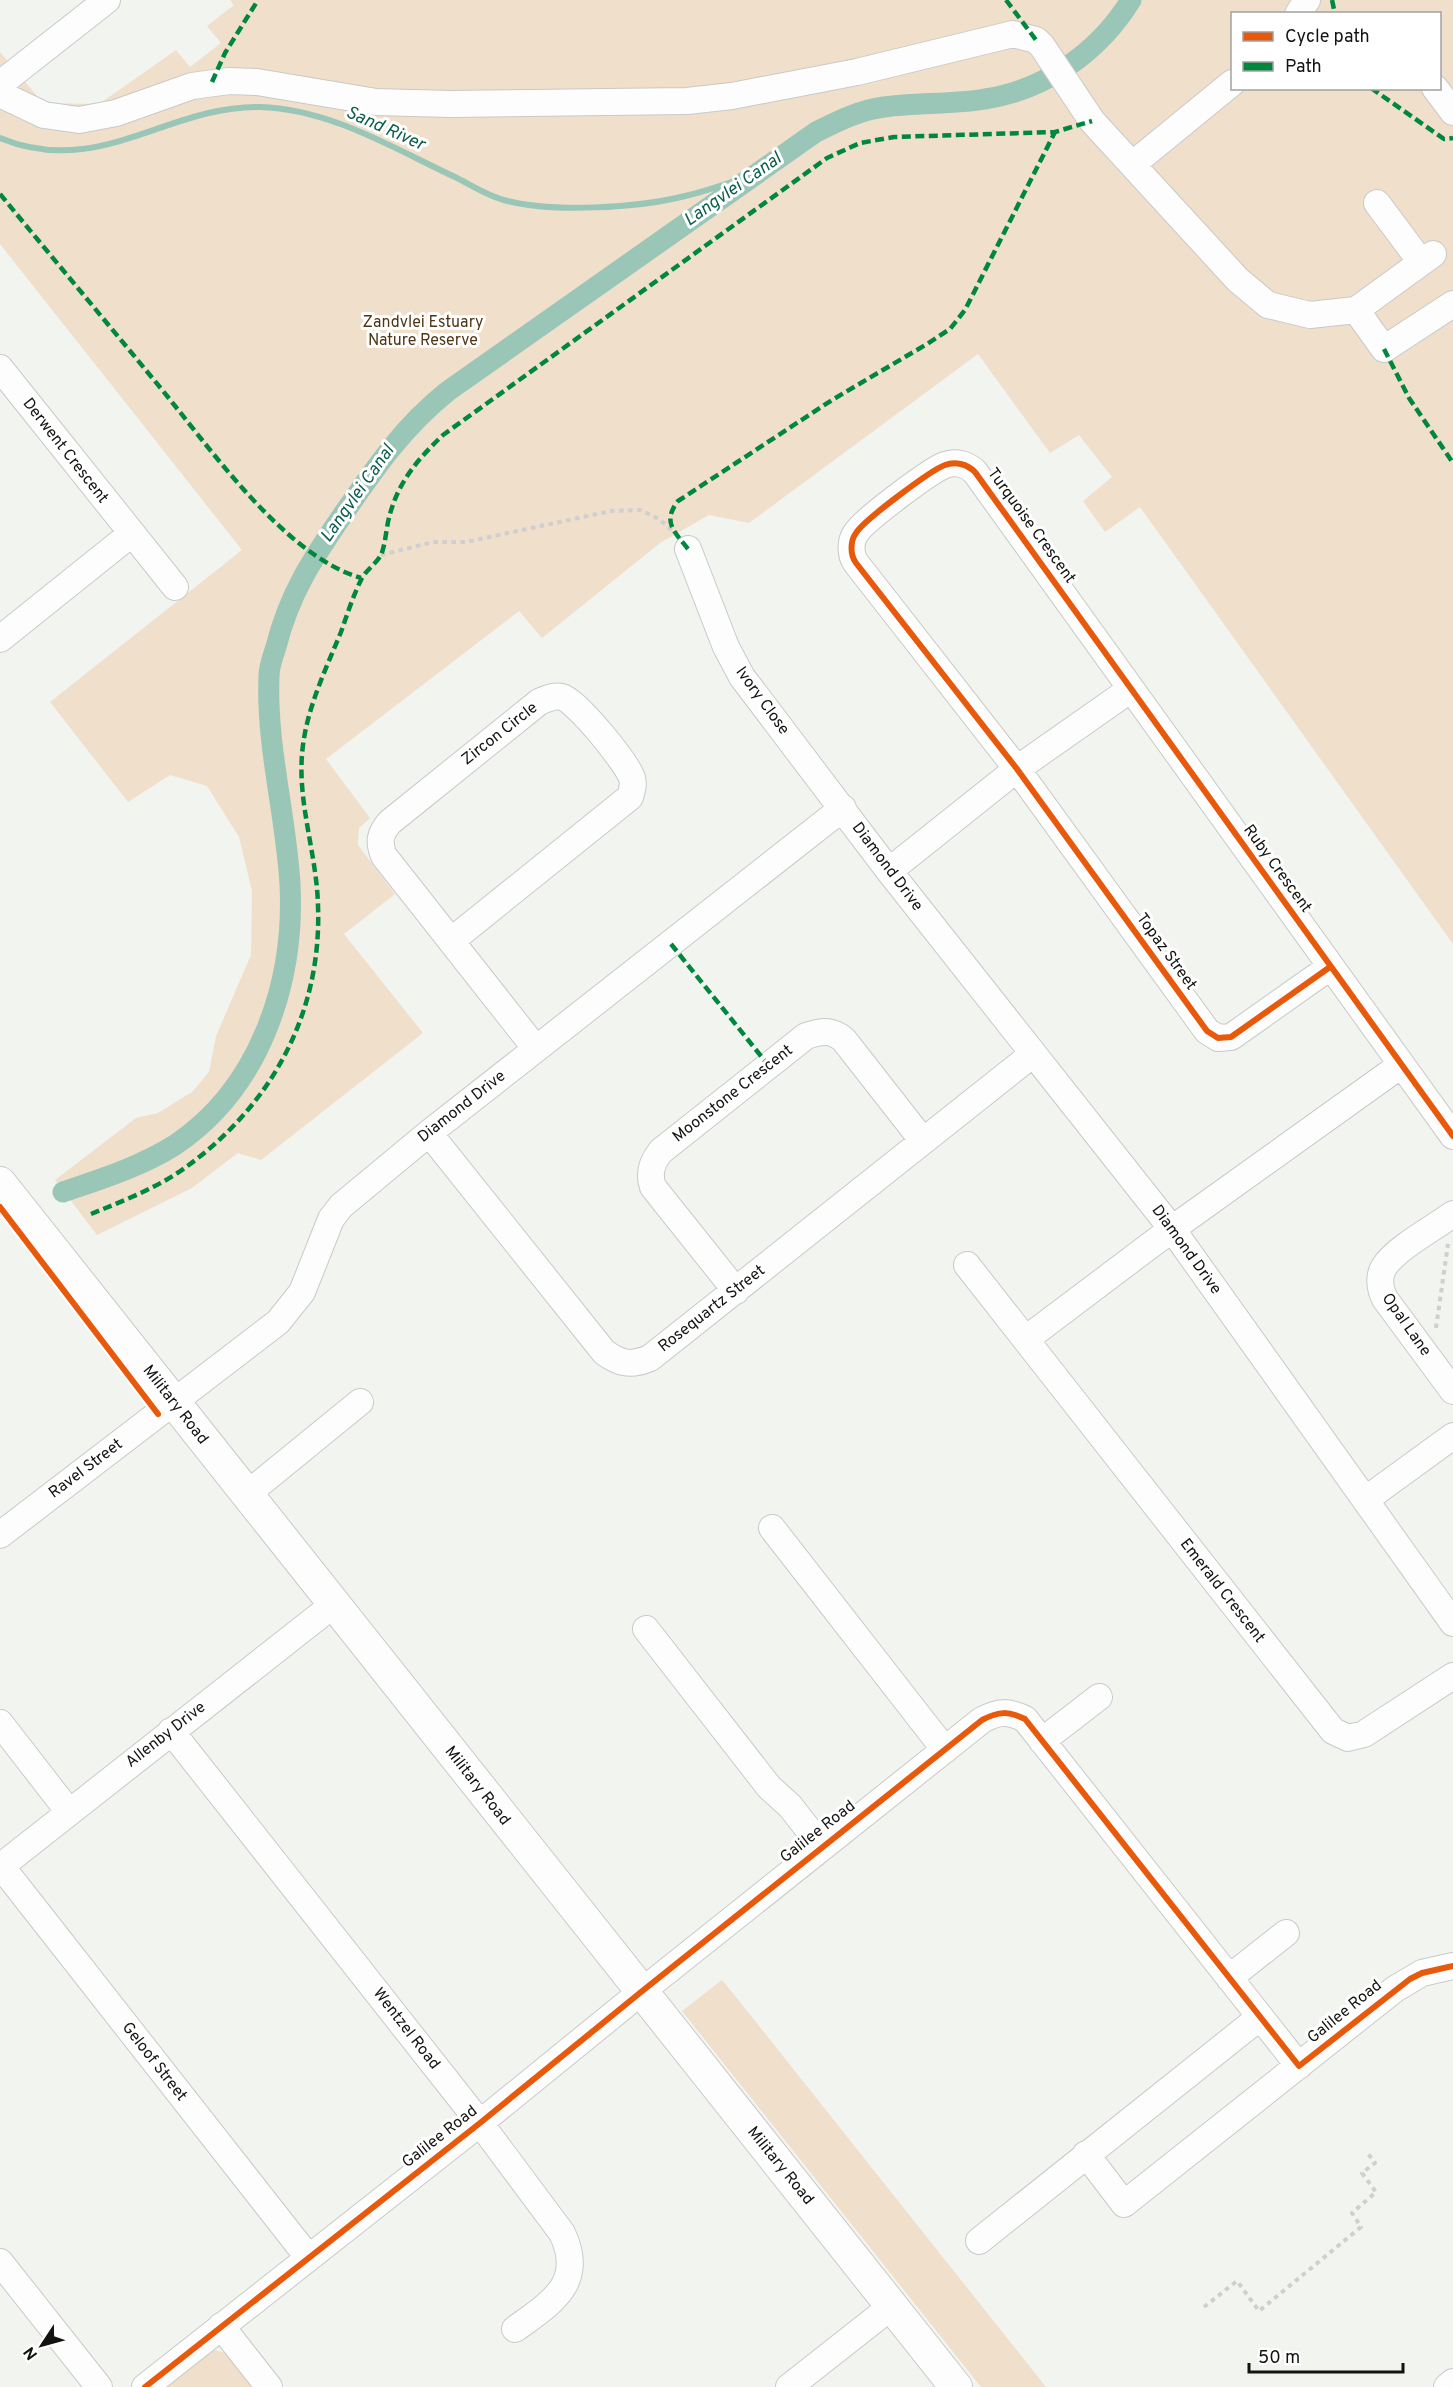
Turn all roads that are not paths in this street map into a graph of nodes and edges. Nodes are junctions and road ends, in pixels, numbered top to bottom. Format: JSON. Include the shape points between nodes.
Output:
{"nodes":[{"id":1,"x":107,"y":0,"type":"edge"},
{"id":2,"x":0,"y":84,"type":"edge"},
{"id":3,"x":1231,"y":85,"type":"edge"},
{"id":4,"x":1436,"y":90,"type":"edge"},
{"id":5,"x":0,"y":94,"type":"edge"},
{"id":6,"x":1453,"y":112,"type":"edge"},
{"id":7,"x":1133,"y":164,"type":"junction"},
{"id":8,"x":1377,"y":203,"type":"dead end"},
{"id":9,"x":1453,"y":304,"type":"edge"},
{"id":10,"x":1356,"y":310,"type":"junction"},
{"id":11,"x":0,"y":368,"type":"edge"},
{"id":12,"x":131,"y":534,"type":"junction"},
{"id":13,"x":682,"y":542,"type":"road end"},
{"id":14,"x":175,"y":587,"type":"dead end"},
{"id":15,"x":3,"y":630,"type":"edge"},
{"id":16,"x":1131,"y":689,"type":"junction"},
{"id":17,"x":1017,"y":769,"type":"junction"},
{"id":18,"x":843,"y":808,"type":"junction"},
{"id":19,"x":889,"y":871,"type":"junction"},
{"id":20,"x":451,"y":941,"type":"junction"},
{"id":21,"x":1330,"y":967,"type":"junction"},
{"id":22,"x":536,"y":1049,"type":"junction"},
{"id":23,"x":1033,"y":1054,"type":"junction"},
{"id":24,"x":1401,"y":1065,"type":"junction"},
{"id":25,"x":429,"y":1133,"type":"junction"},
{"id":26,"x":1453,"y":1136,"type":"edge"},
{"id":27,"x":923,"y":1141,"type":"junction"},
{"id":28,"x":0,"y":1183,"type":"edge"},
{"id":29,"x":1453,"y":1214,"type":"edge"},
{"id":30,"x":1172,"y":1229,"type":"junction"},
{"id":31,"x":967,"y":1265,"type":"dead end"},
{"id":32,"x":736,"y":1291,"type":"junction"},
{"id":33,"x":1026,"y":1339,"type":"junction"},
{"id":34,"x":1453,"y":1391,"type":"edge"},
{"id":35,"x":360,"y":1402,"type":"dead end"},
{"id":36,"x":173,"y":1404,"type":"junction"},
{"id":37,"x":1453,"y":1436,"type":"edge"},
{"id":38,"x":246,"y":1495,"type":"junction"},
{"id":39,"x":1365,"y":1500,"type":"junction"},
{"id":40,"x":772,"y":1528,"type":"dead end"},
{"id":41,"x":0,"y":1535,"type":"edge"},
{"id":42,"x":333,"y":1605,"type":"junction"},
{"id":43,"x":1453,"y":1623,"type":"edge"},
{"id":44,"x":646,"y":1629,"type":"dead end"},
{"id":45,"x":1453,"y":1676,"type":"edge"},
{"id":46,"x":1099,"y":1697,"type":"dead end"},
{"id":47,"x":0,"y":1723,"type":"edge"},
{"id":48,"x":171,"y":1731,"type":"junction"},
{"id":49,"x":1042,"y":1741,"type":"junction"},
{"id":50,"x":945,"y":1750,"type":"junction"},
{"id":51,"x":69,"y":1812,"type":"junction"},
{"id":52,"x":822,"y":1846,"type":"junction"},
{"id":53,"x":1,"y":1867,"type":"edge"},
{"id":54,"x":1286,"y":1933,"type":"dead end"},
{"id":55,"x":1453,"y":1966,"type":"edge"},
{"id":56,"x":1229,"y":1978,"type":"junction"},
{"id":57,"x":640,"y":1992,"type":"junction"},
{"id":58,"x":1260,"y":2017,"type":"junction"},
{"id":59,"x":1299,"y":2066,"type":"junction"},
{"id":60,"x":480,"y":2123,"type":"junction"},
{"id":61,"x":1086,"y":2154,"type":"junction"},
{"id":62,"x":979,"y":2241,"type":"dead end"},
{"id":63,"x":308,"y":2257,"type":"junction"},
{"id":64,"x":0,"y":2262,"type":"edge"},
{"id":65,"x":892,"y":2306,"type":"junction"},
{"id":66,"x":221,"y":2326,"type":"junction"},
{"id":67,"x":515,"y":2330,"type":"dead end"},
{"id":68,"x":1453,"y":2382,"type":"edge"},
{"id":69,"x":99,"y":2387,"type":"edge"},
{"id":70,"x":145,"y":2387,"type":"edge"},
{"id":71,"x":269,"y":2387,"type":"edge"},
{"id":72,"x":789,"y":2387,"type":"edge"},
{"id":73,"x":956,"y":2387,"type":"edge"},
{"id":74,"x":1447,"y":2387,"type":"edge"}],
"edges":[{"from":1,"to":2,"type":"street"},
{"from":3,"to":7,"type":"street"},
{"from":4,"to":6,"type":"street"},
{"from":5,"to":7,"type":"street","via":[[44,115],[79,120],[116,113],[192,86],[229,81],[376,102],[642,103],[743,94],[856,72],[1013,34],[1036,40],[1092,121]]},
{"from":7,"to":10,"type":"street","via":[[1238,280],[1268,305],[1310,315]]},
{"from":8,"to":10,"type":"street","via":[[1427,258]]},
{"from":9,"to":10,"type":"street","via":[[1384,349]]},
{"from":11,"to":12,"type":"street","name":"Derwent Crescent"},
{"from":12,"to":14,"type":"street","name":"Derwent Crescent"},
{"from":12,"to":15,"type":"street"},
{"from":13,"to":18,"type":"street","name":"Ivory Close","via":[[742,677]]},
{"from":16,"to":17,"type":"street"},
{"from":16,"to":17,"type":"street","name":"Turquoise Crescent","via":[[975,472],[957,464],[938,468],[863,524],[853,538],[853,559]]},
{"from":16,"to":21,"type":"street","name":"Ruby Crescent"},
{"from":17,"to":19,"type":"street"},
{"from":17,"to":21,"type":"street","name":"Topaz Street","via":[[1211,1034],[1222,1039],[1231,1037]]},
{"from":18,"to":19,"type":"street","name":"Diamond Drive"},
{"from":18,"to":22,"type":"street","name":"Diamond Drive"},
{"from":19,"to":23,"type":"street","name":"Diamond Drive"},
{"from":20,"to":20,"type":"street","name":"Zircon Circle","via":[[384,856],[381,833],[398,814],[539,702],[556,697],[570,701],[628,769],[633,783],[630,797]]},
{"from":20,"to":22,"type":"street","name":"Zircon Circle"},
{"from":21,"to":24,"type":"street","name":"Ruby Crescent"},
{"from":22,"to":25,"type":"street","name":"Diamond Drive"},
{"from":23,"to":27,"type":"street","name":"Rosequartz Street"},
{"from":23,"to":30,"type":"street","name":"Diamond Drive"},
{"from":24,"to":26,"type":"street"},
{"from":24,"to":30,"type":"street"},
{"from":25,"to":32,"type":"street","name":"Rosequartz Street","via":[[604,1352],[615,1360],[627,1364],[650,1358]]},
{"from":25,"to":36,"type":"street","name":"Diamond Drive","via":[[341,1206],[331,1219],[302,1292],[278,1322]]},
{"from":27,"to":32,"type":"street","name":"Rosequartz Street"},
{"from":27,"to":32,"type":"street","name":"Moonstone Crescent","via":[[844,1040],[825,1031],[806,1036],[670,1144],[652,1162],[651,1182]]},
{"from":28,"to":36,"type":"main road","name":"Military Road"},
{"from":29,"to":34,"type":"street","name":"Opal Lane","via":[[1394,1257],[1380,1278],[1385,1299]]},
{"from":30,"to":33,"type":"street"},
{"from":30,"to":39,"type":"street","name":"Diamond Drive"},
{"from":31,"to":33,"type":"street","name":"Emerald Crescent"},
{"from":33,"to":45,"type":"street","name":"Emerald Crescent","via":[[1333,1731],[1348,1738],[1364,1734]]},
{"from":35,"to":38,"type":"street"},
{"from":36,"to":38,"type":"main road","name":"Military Road"},
{"from":36,"to":41,"type":"street","name":"Ravel Street"},
{"from":37,"to":39,"type":"street"},
{"from":38,"to":42,"type":"main road","name":"Military Road"},
{"from":39,"to":43,"type":"street","name":"Diamond Drive"},
{"from":40,"to":50,"type":"street"},
{"from":42,"to":48,"type":"street","name":"Allenby Drive"},
{"from":42,"to":57,"type":"main road","name":"Military Road"},
{"from":44,"to":52,"type":"street","via":[[769,1787]]},
{"from":46,"to":49,"type":"street"},
{"from":47,"to":51,"type":"street"},
{"from":48,"to":51,"type":"street","name":"Allenby Drive"},
{"from":48,"to":60,"type":"street","name":"Wentzel Road"},
{"from":49,"to":50,"type":"street","name":"Galilee Road","via":[[1025,1719],[1010,1712],[996,1713]]},
{"from":49,"to":56,"type":"street","name":"Galilee Road"},
{"from":50,"to":52,"type":"street","name":"Galilee Road"},
{"from":51,"to":53,"type":"street","name":"Allenby Drive"},
{"from":52,"to":57,"type":"street","name":"Galilee Road"},
{"from":53,"to":63,"type":"street","name":"Geloof Street"},
{"from":54,"to":56,"type":"street"},
{"from":55,"to":59,"type":"street","name":"Galilee Road","via":[[1410,1979]]},
{"from":56,"to":58,"type":"street","name":"Galilee Road"},
{"from":57,"to":60,"type":"street","name":"Galilee Road"},
{"from":57,"to":65,"type":"main road","name":"Military Road"},
{"from":58,"to":59,"type":"street","name":"Galilee Road"},
{"from":58,"to":61,"type":"street"},
{"from":59,"to":61,"type":"street","via":[[1124,2204]]},
{"from":60,"to":63,"type":"street","name":"Galilee Road"},
{"from":60,"to":67,"type":"street","name":"Wentzel Road","via":[[562,2233],[571,2263],[562,2292]]},
{"from":61,"to":62,"type":"street"},
{"from":63,"to":66,"type":"street","name":"Galilee Road"},
{"from":64,"to":69,"type":"street"},
{"from":65,"to":72,"type":"street"},
{"from":65,"to":73,"type":"main road","name":"Military Road"},
{"from":66,"to":70,"type":"street","name":"Galilee Road"},
{"from":66,"to":71,"type":"street"},
{"from":68,"to":74,"type":"street"}]}
